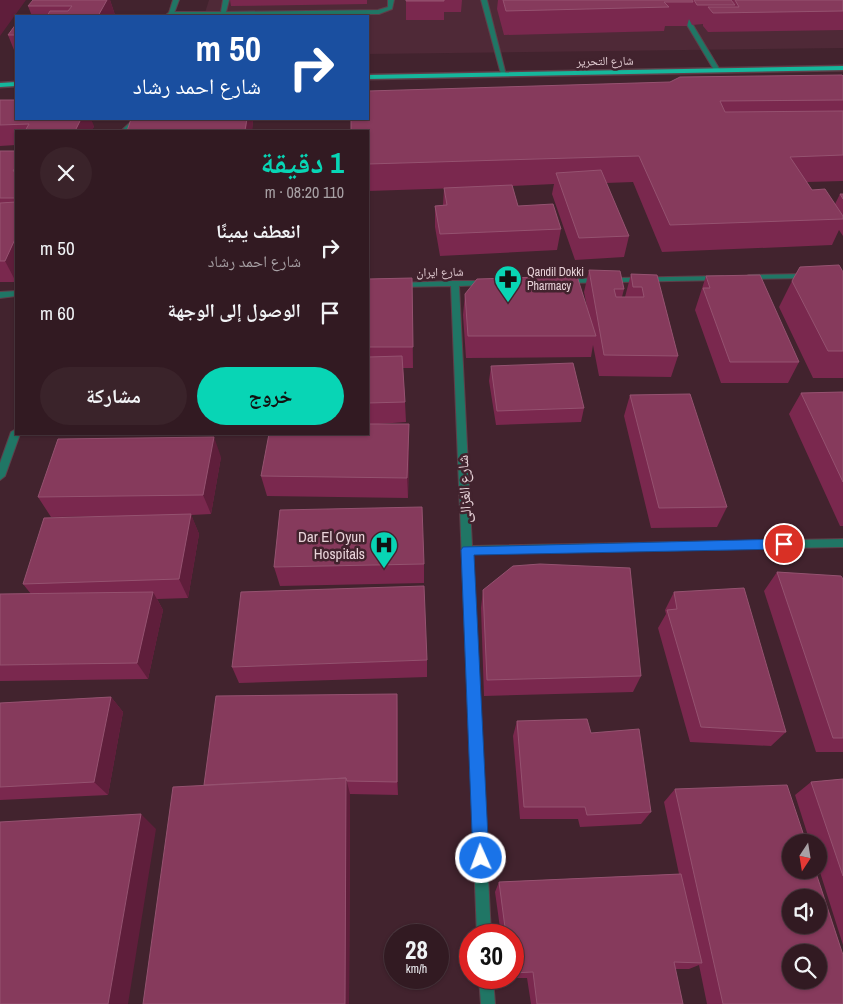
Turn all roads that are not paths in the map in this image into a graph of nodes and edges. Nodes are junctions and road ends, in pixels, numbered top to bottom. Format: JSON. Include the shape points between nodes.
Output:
{"nodes":[{"id":1,"x":176,"y":0,"type":"edge"},
{"id":2,"x":226,"y":0,"type":"edge"},
{"id":3,"x":391,"y":0,"type":"edge"},
{"id":4,"x":484,"y":0,"type":"edge"},
{"id":5,"x":675,"y":0,"type":"edge"},
{"id":6,"x":223,"y":14,"type":"junction"},
{"id":7,"x":170,"y":15,"type":"edge"},
{"id":8,"x":843,"y":68,"type":"edge"},
{"id":9,"x":717,"y":70,"type":"junction"},
{"id":10,"x":550,"y":73,"type":"junction"},
{"id":11,"x":483,"y":74,"type":"junction"},
{"id":12,"x":504,"y":74,"type":"junction"},
{"id":13,"x":369,"y":77,"type":"edge"},
{"id":14,"x":0,"y":84,"type":"edge"},
{"id":15,"x":15,"y":84,"type":"edge"},
{"id":16,"x":498,"y":84,"type":"dead end"},
{"id":17,"x":538,"y":84,"type":"edge"},
{"id":18,"x":136,"y":120,"type":"edge"},
{"id":19,"x":125,"y":130,"type":"edge"},
{"id":20,"x":813,"y":276,"type":"edge"},
{"id":21,"x":734,"y":277,"type":"edge"},
{"id":22,"x":743,"y":277,"type":"edge"},
{"id":23,"x":554,"y":281,"type":"edge"},
{"id":24,"x":494,"y":282,"type":"edge"},
{"id":25,"x":455,"y":283,"type":"junction"},
{"id":26,"x":387,"y":285,"type":"edge"},
{"id":27,"x":15,"y":294,"type":"edge"},
{"id":28,"x":0,"y":295,"type":"edge"},
{"id":29,"x":15,"y":435,"type":"edge"},
{"id":30,"x":0,"y":476,"type":"edge"},
{"id":31,"x":843,"y":543,"type":"edge"},
{"id":32,"x":467,"y":550,"type":"junction"},
{"id":33,"x":484,"y":924,"type":"edge"},
{"id":34,"x":487,"y":989,"type":"edge"},
{"id":35,"x":488,"y":1004,"type":"edge"}],
"edges":[{"from":1,"to":7,"type":"street"},
{"from":2,"to":6,"type":"street"},
{"from":3,"to":6,"type":"street","via":[[390,8],[378,12]]},
{"from":4,"to":12,"type":"street"},
{"from":5,"to":9,"type":"street"},
{"from":6,"to":7,"type":"street"},
{"from":8,"to":9,"type":"main road","name":"شارع التحرير"},
{"from":9,"to":10,"type":"main road","name":"شارع التحرير"},
{"from":10,"to":12,"type":"main road","name":"شارع التحرير"},
{"from":10,"to":17,"type":"main road","via":[[540,77]]},
{"from":11,"to":12,"type":"main road","name":"شارع التحرير"},
{"from":11,"to":13,"type":"main road","name":"شارع التحرير"},
{"from":11,"to":16,"type":"main road"},
{"from":14,"to":15,"type":"main road"},
{"from":18,"to":19,"type":"street"},
{"from":20,"to":22,"type":"street"},
{"from":21,"to":23,"type":"street"},
{"from":24,"to":25,"type":"street","name":"شارع ايران"},
{"from":25,"to":26,"type":"street","name":"شارع ايران"},
{"from":25,"to":32,"type":"street","name":"شارع الغزالى"},
{"from":27,"to":28,"type":"street"},
{"from":29,"to":30,"type":"street"},
{"from":31,"to":32,"type":"street"},
{"from":32,"to":33,"type":"street","name":"شارع الغزالى"},
{"from":34,"to":35,"type":"street"}]}
